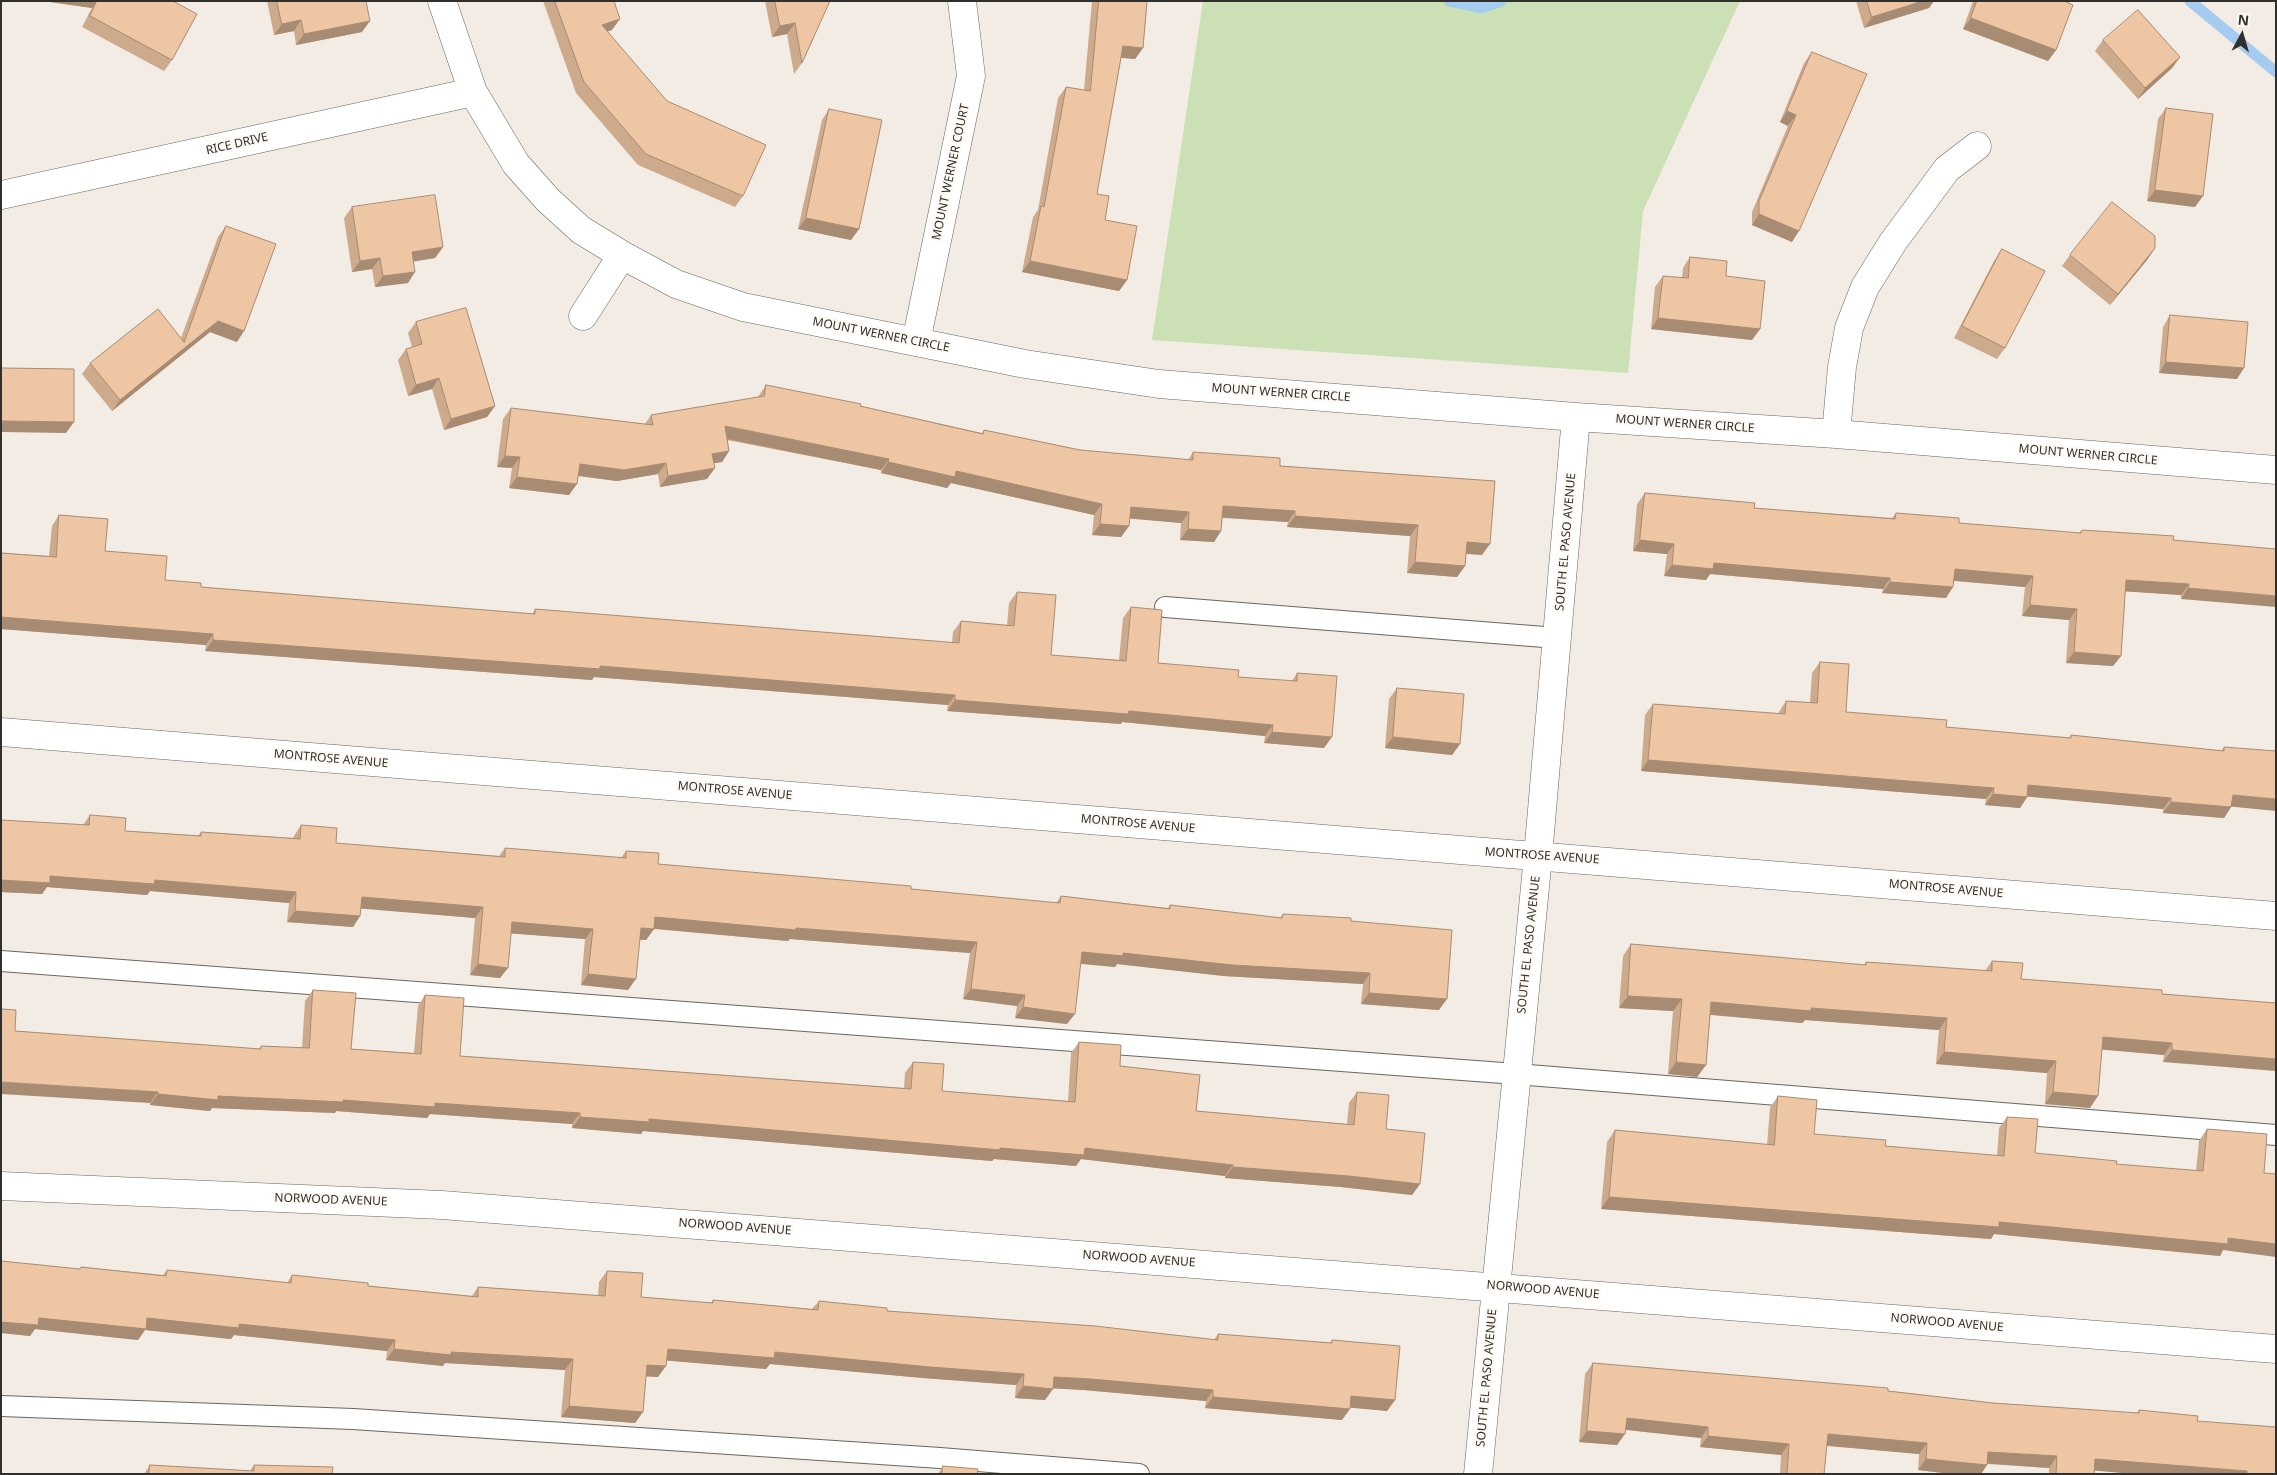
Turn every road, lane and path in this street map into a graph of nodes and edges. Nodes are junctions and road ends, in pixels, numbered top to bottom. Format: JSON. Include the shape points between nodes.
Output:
{"nodes":[{"id":1,"x":442,"y":1,"type":"edge"},
{"id":2,"x":962,"y":1,"type":"edge"},
{"id":3,"x":472,"y":92,"type":"junction"},
{"id":4,"x":1976,"y":146,"type":"dead end"},
{"id":5,"x":1,"y":196,"type":"edge"},
{"id":6,"x":622,"y":255,"type":"junction"},
{"id":7,"x":584,"y":316,"type":"dead end"},
{"id":8,"x":916,"y":342,"type":"junction"},
{"id":9,"x":1576,"y":417,"type":"junction"},
{"id":10,"x":1836,"y":434,"type":"junction"},
{"id":11,"x":2276,"y":470,"type":"edge"},
{"id":12,"x":1165,"y":607,"type":"dead end"},
{"id":13,"x":1557,"y":638,"type":"junction"},
{"id":14,"x":1,"y":732,"type":"edge"},
{"id":15,"x":1538,"y":856,"type":"junction"},
{"id":16,"x":2276,"y":916,"type":"edge"},
{"id":17,"x":1,"y":961,"type":"edge"},
{"id":18,"x":1516,"y":1074,"type":"junction"},
{"id":19,"x":2276,"y":1135,"type":"edge"},
{"id":20,"x":1,"y":1186,"type":"edge"},
{"id":21,"x":1496,"y":1286,"type":"junction"},
{"id":22,"x":2276,"y":1349,"type":"edge"},
{"id":23,"x":1,"y":1406,"type":"edge"},
{"id":24,"x":1139,"y":1474,"type":"edge"},
{"id":25,"x":1478,"y":1474,"type":"edge"}],
"edges":[{"from":1,"to":3,"type":"street","name":"MOUNT WERNER CIRCLE"},
{"from":2,"to":8,"type":"street","name":"MOUNT WERNER COURT","via":[[971,76]]},
{"from":3,"to":5,"type":"street","name":"RICE DRIVE"},
{"from":3,"to":6,"type":"street","name":"MOUNT WERNER CIRCLE","via":[[516,164],[548,200],[581,230]]},
{"from":4,"to":10,"type":"street","via":[[1947,169],[1893,242],[1865,287],[1849,328]]},
{"from":6,"to":7,"type":"street"},
{"from":6,"to":8,"type":"street","name":"MOUNT WERNER CIRCLE","via":[[676,284],[743,307]]},
{"from":8,"to":9,"type":"street","name":"MOUNT WERNER CIRCLE","via":[[1025,364],[1159,384]]},
{"from":9,"to":10,"type":"street","name":"MOUNT WERNER CIRCLE"},
{"from":9,"to":13,"type":"street","name":"SOUTH EL PASO AVENUE"},
{"from":10,"to":11,"type":"street","name":"MOUNT WERNER CIRCLE"},
{"from":12,"to":13,"type":"lane"},
{"from":13,"to":15,"type":"street","name":"SOUTH EL PASO AVENUE"},
{"from":14,"to":15,"type":"street","name":"MONTROSE AVENUE"},
{"from":15,"to":16,"type":"street","name":"MONTROSE AVENUE"},
{"from":15,"to":18,"type":"street","name":"SOUTH EL PASO AVENUE"},
{"from":17,"to":18,"type":"lane"},
{"from":18,"to":19,"type":"lane"},
{"from":18,"to":21,"type":"street","name":"SOUTH EL PASO AVENUE"},
{"from":20,"to":21,"type":"street","name":"NORWOOD AVENUE","via":[[442,1205]]},
{"from":21,"to":22,"type":"street","name":"NORWOOD AVENUE"},
{"from":21,"to":25,"type":"street","name":"SOUTH EL PASO AVENUE"},
{"from":23,"to":24,"type":"lane","via":[[353,1419]]}]}
